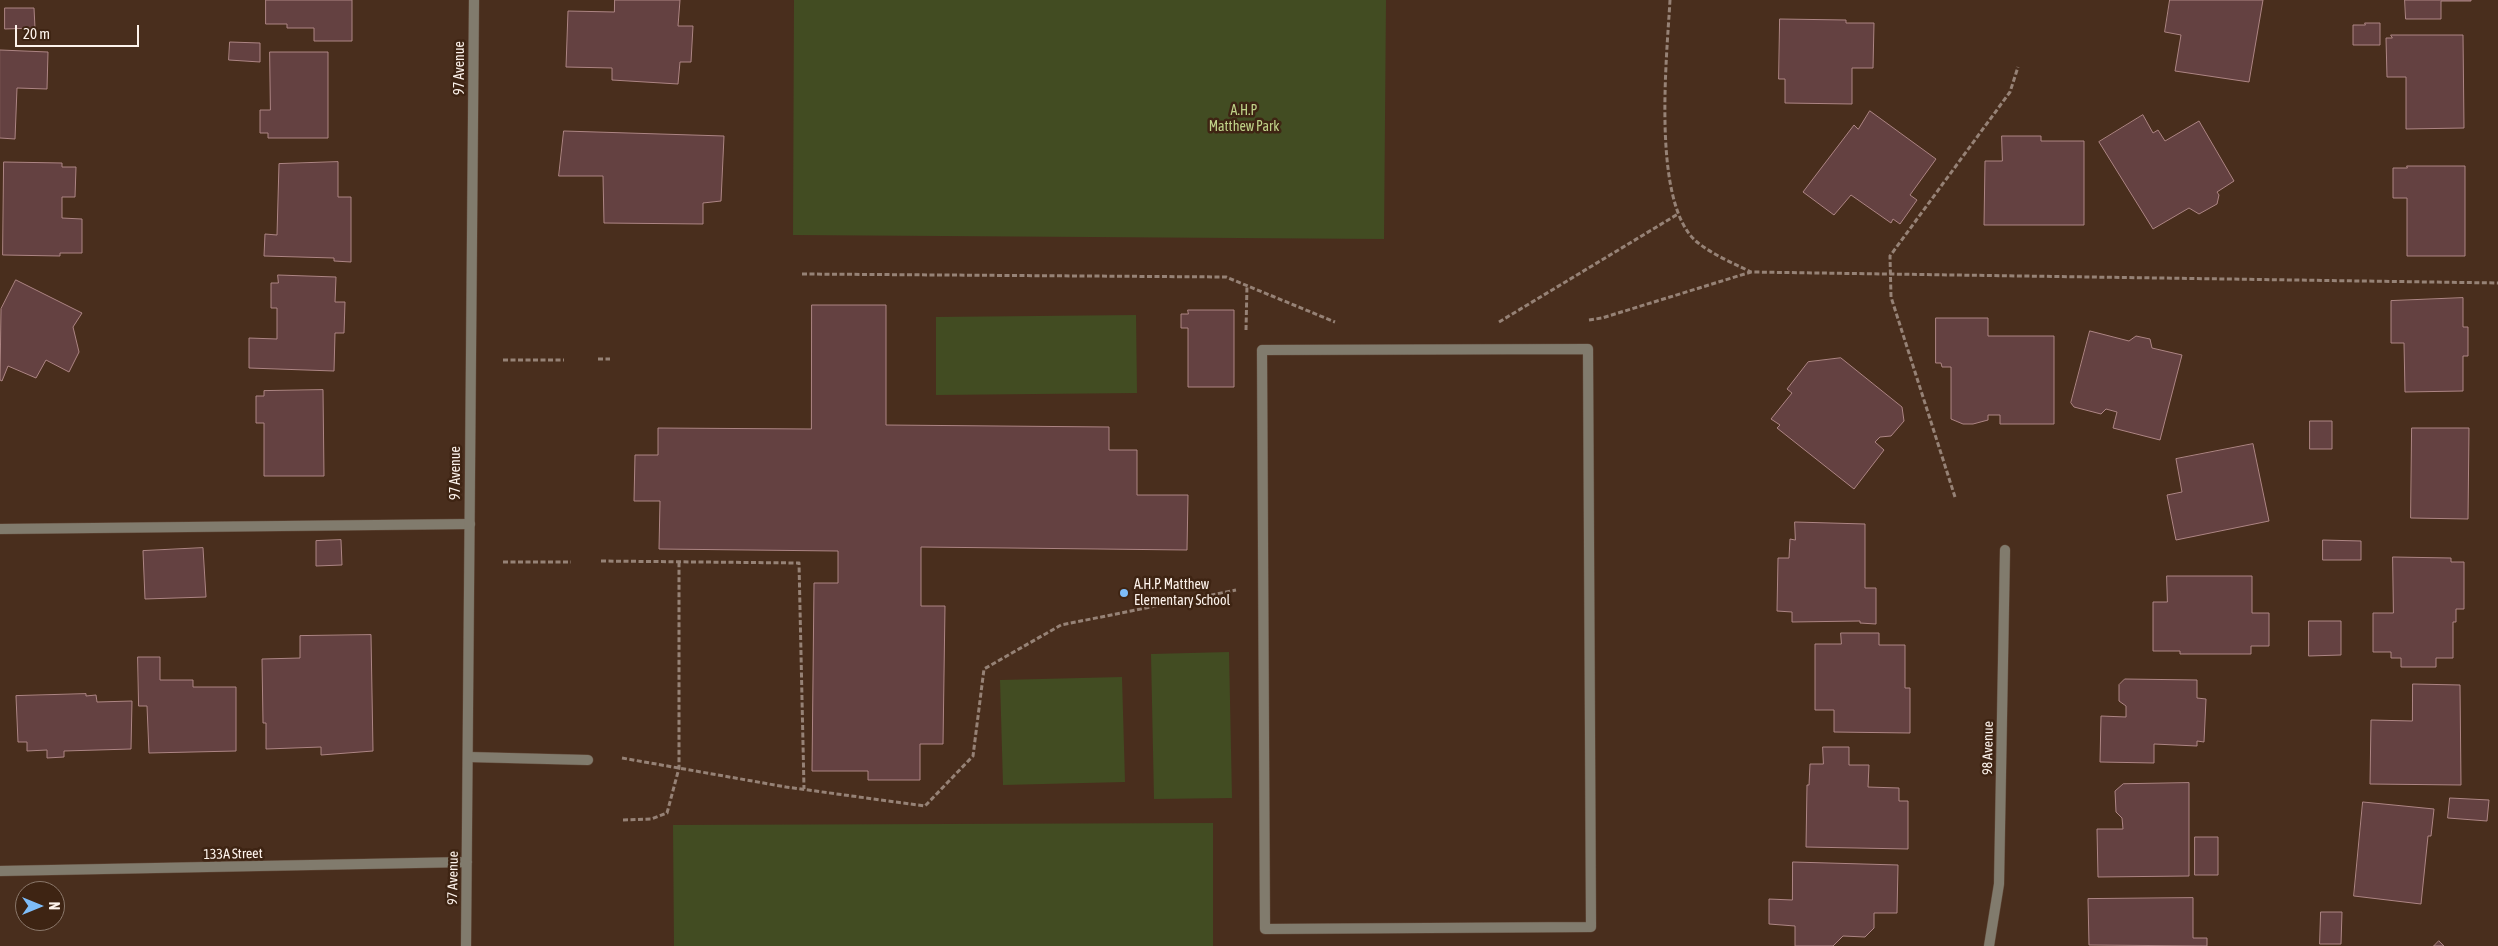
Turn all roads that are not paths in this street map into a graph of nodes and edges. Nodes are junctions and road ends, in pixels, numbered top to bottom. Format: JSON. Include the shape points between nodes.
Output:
{"nodes":[{"id":1,"x":474,"y":0,"type":"edge"},
{"id":2,"x":1588,"y":348,"type":"joint"},
{"id":3,"x":470,"y":524,"type":"junction"},
{"id":4,"x":0,"y":529,"type":"edge"},
{"id":5,"x":2005,"y":550,"type":"dead end"},
{"id":6,"x":468,"y":757,"type":"junction"},
{"id":7,"x":588,"y":760,"type":"dead end"},
{"id":8,"x":467,"y":862,"type":"junction"},
{"id":9,"x":0,"y":871,"type":"edge"},
{"id":10,"x":466,"y":946,"type":"edge"},
{"id":11,"x":1989,"y":946,"type":"edge"}],
"edges":[{"from":1,"to":3,"type":"street","name":"97 Avenue"},
{"from":2,"to":2,"type":"street","via":[[1262,350],[1264,929],[1591,927]]},
{"from":3,"to":4,"type":"street"},
{"from":3,"to":6,"type":"street","name":"97 Avenue"},
{"from":5,"to":11,"type":"street","name":"98 Avenue","via":[[1999,884]]},
{"from":6,"to":7,"type":"street"},
{"from":6,"to":8,"type":"street","name":"97 Avenue"},
{"from":8,"to":9,"type":"street","name":"133A Street"},
{"from":8,"to":10,"type":"street","name":"97 Avenue"}]}
